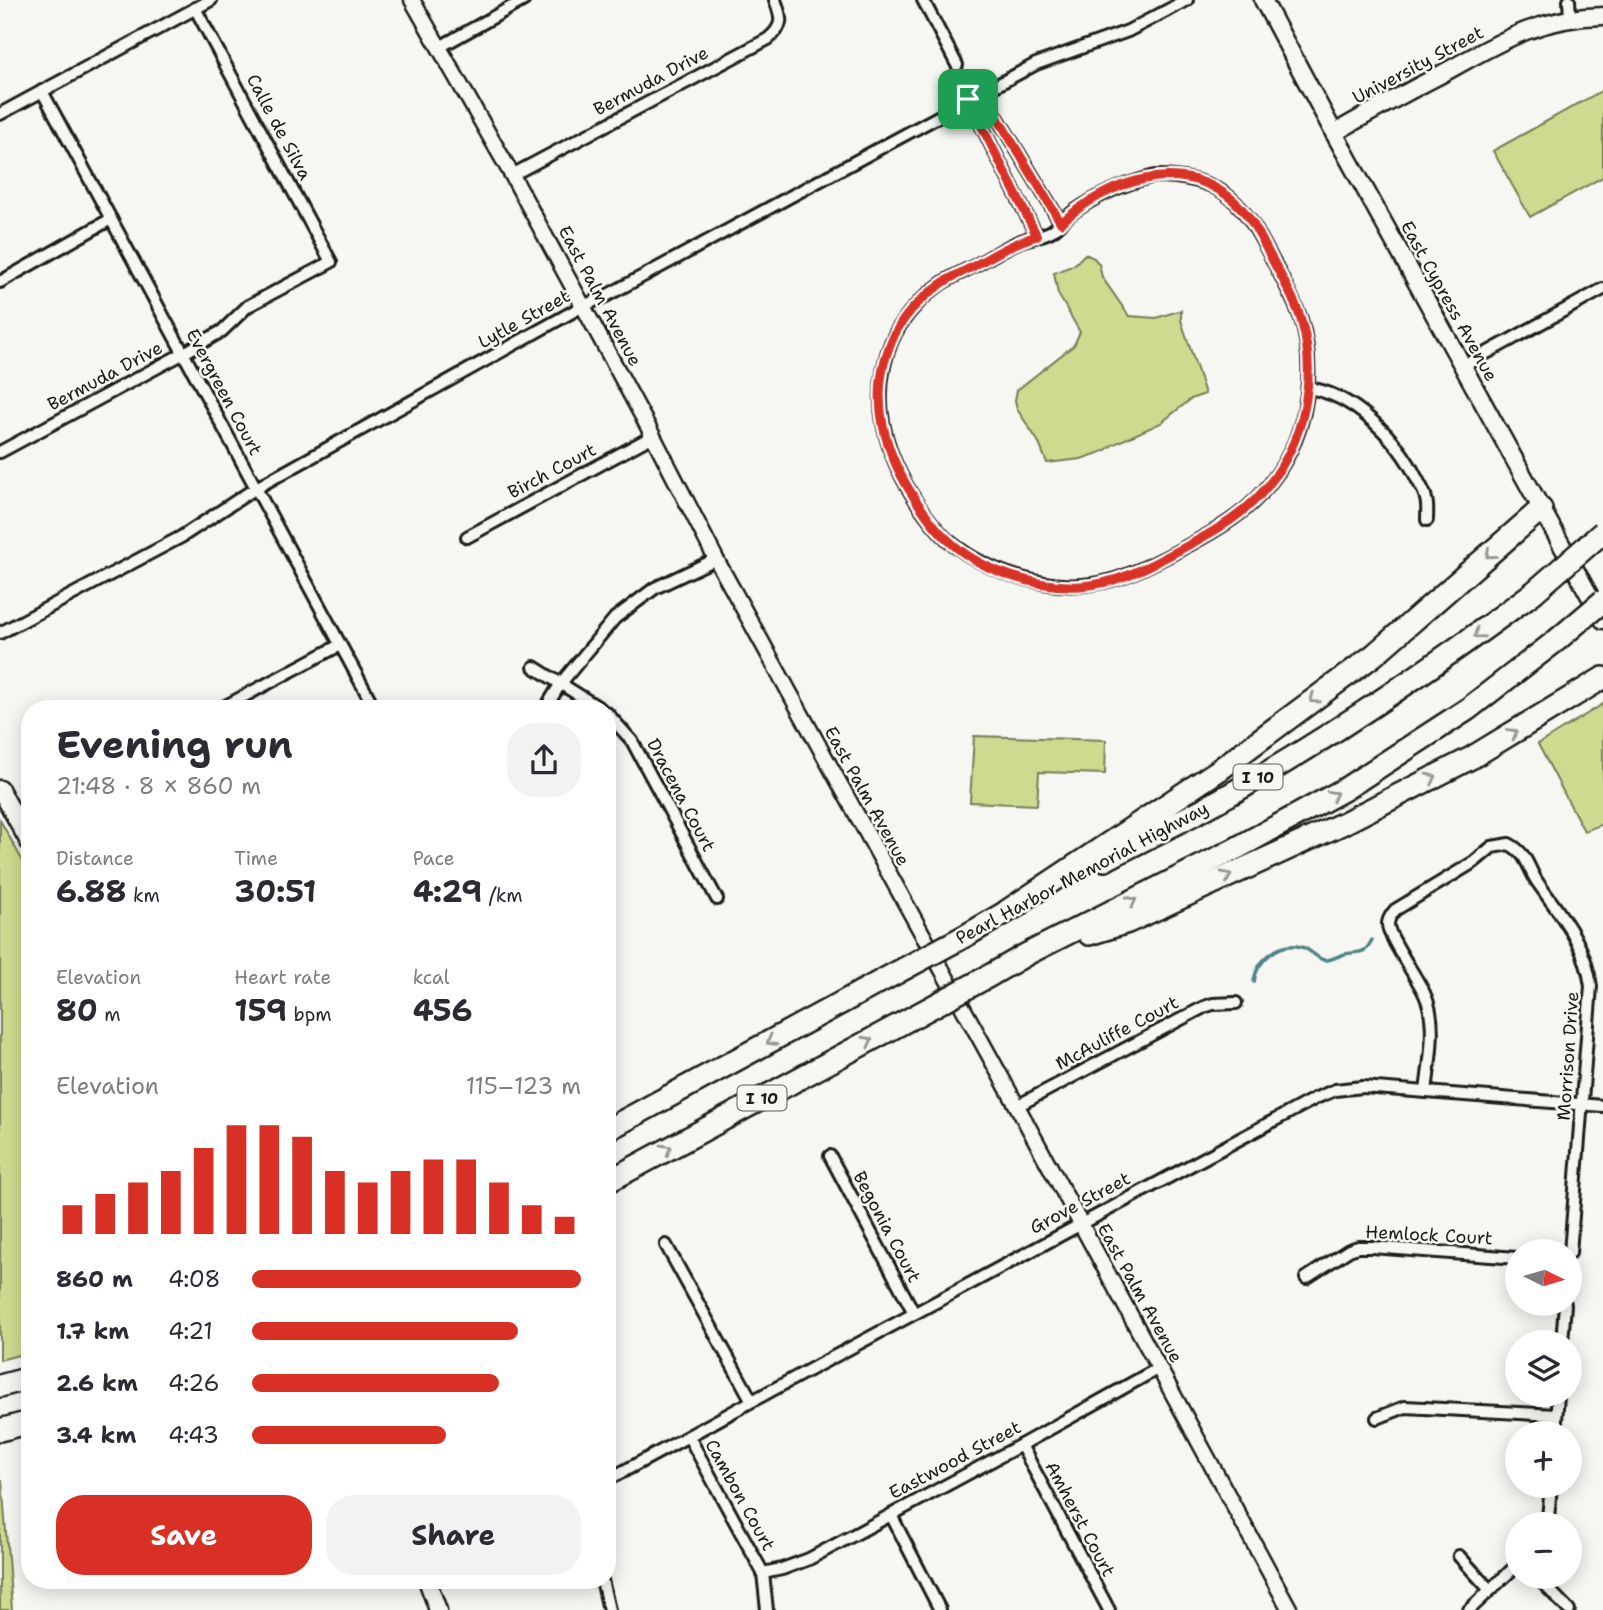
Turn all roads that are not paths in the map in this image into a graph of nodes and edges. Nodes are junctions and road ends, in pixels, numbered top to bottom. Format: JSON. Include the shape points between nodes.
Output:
{"nodes":[{"id":1,"x":211,"y":0,"type":"edge"},
{"id":2,"x":412,"y":0,"type":"edge"},
{"id":3,"x":524,"y":0,"type":"edge"},
{"id":4,"x":775,"y":0,"type":"edge"},
{"id":5,"x":923,"y":0,"type":"edge"},
{"id":6,"x":1187,"y":0,"type":"edge"},
{"id":7,"x":1263,"y":0,"type":"edge"},
{"id":8,"x":1569,"y":0,"type":"edge"},
{"id":9,"x":195,"y":8,"type":"junction"},
{"id":10,"x":1603,"y":16,"type":"edge"},
{"id":11,"x":1570,"y":19,"type":"junction"},
{"id":12,"x":438,"y":48,"type":"junction"},
{"id":13,"x":957,"y":65,"type":"dead end"},
{"id":14,"x":42,"y":91,"type":"junction"},
{"id":15,"x":982,"y":92,"type":"junction"},
{"id":16,"x":968,"y":99,"type":"junction"},
{"id":17,"x":0,"y":114,"type":"edge"},
{"id":18,"x":1334,"y":133,"type":"junction"},
{"id":19,"x":512,"y":175,"type":"junction"},
{"id":20,"x":111,"y":219,"type":"junction"},
{"id":21,"x":1061,"y":223,"type":"junction"},
{"id":22,"x":1037,"y":236,"type":"junction"},
{"id":23,"x":331,"y":262,"type":"joint"},
{"id":24,"x":0,"y":282,"type":"edge"},
{"id":25,"x":1603,"y":289,"type":"edge"},
{"id":26,"x":583,"y":306,"type":"junction"},
{"id":27,"x":184,"y":353,"type":"junction"},
{"id":28,"x":1463,"y":366,"type":"junction"},
{"id":29,"x":1308,"y":388,"type":"junction"},
{"id":30,"x":653,"y":436,"type":"junction"},
{"id":31,"x":0,"y":452,"type":"edge"},
{"id":32,"x":256,"y":488,"type":"junction"},
{"id":33,"x":1541,"y":509,"type":"junction"},
{"id":34,"x":1427,"y":520,"type":"dead end"},
{"id":35,"x":1603,"y":532,"type":"edge"},
{"id":36,"x":467,"y":537,"type":"dead end"},
{"id":37,"x":716,"y":559,"type":"junction"},
{"id":38,"x":1603,"y":601,"type":"edge"},
{"id":39,"x":1603,"y":620,"type":"edge"},
{"id":40,"x":0,"y":633,"type":"edge"},
{"id":41,"x":340,"y":645,"type":"junction"},
{"id":42,"x":534,"y":667,"type":"dead end"},
{"id":43,"x":1603,"y":678,"type":"edge"},
{"id":44,"x":561,"y":683,"type":"junction"},
{"id":45,"x":237,"y":700,"type":"edge"},
{"id":46,"x":370,"y":700,"type":"edge"},
{"id":47,"x":551,"y":700,"type":"edge"},
{"id":48,"x":587,"y":700,"type":"edge"},
{"id":49,"x":616,"y":723,"type":"edge"},
{"id":50,"x":0,"y":789,"type":"edge"},
{"id":51,"x":21,"y":828,"type":"edge"},
{"id":52,"x":717,"y":899,"type":"dead end"},
{"id":53,"x":1007,"y":911,"type":"junction"},
{"id":54,"x":1027,"y":954,"type":"junction"},
{"id":55,"x":1236,"y":1003,"type":"dead end"},
{"id":56,"x":1426,"y":1092,"type":"junction"},
{"id":57,"x":1583,"y":1104,"type":"junction"},
{"id":58,"x":1017,"y":1106,"type":"junction"},
{"id":59,"x":1603,"y":1106,"type":"edge"},
{"id":60,"x":616,"y":1125,"type":"edge"},
{"id":61,"x":830,"y":1156,"type":"dead end"},
{"id":62,"x":616,"y":1177,"type":"edge"},
{"id":63,"x":1080,"y":1223,"type":"junction"},
{"id":64,"x":1571,"y":1239,"type":"edge"},
{"id":65,"x":666,"y":1245,"type":"dead end"},
{"id":66,"x":1505,"y":1257,"type":"edge"},
{"id":67,"x":1306,"y":1279,"type":"dead end"},
{"id":68,"x":914,"y":1313,"type":"junction"},
{"id":69,"x":1159,"y":1368,"type":"junction"},
{"id":70,"x":21,"y":1380,"type":"edge"},
{"id":71,"x":0,"y":1386,"type":"edge"},
{"id":72,"x":752,"y":1401,"type":"junction"},
{"id":73,"x":1557,"y":1407,"type":"edge"},
{"id":74,"x":1556,"y":1415,"type":"junction"},
{"id":75,"x":1377,"y":1418,"type":"dead end"},
{"id":76,"x":1556,"y":1421,"type":"edge"},
{"id":77,"x":21,"y":1424,"type":"edge"},
{"id":78,"x":0,"y":1430,"type":"edge"},
{"id":79,"x":689,"y":1437,"type":"junction"},
{"id":80,"x":1021,"y":1445,"type":"junction"},
{"id":81,"x":616,"y":1475,"type":"edge"},
{"id":82,"x":891,"y":1515,"type":"junction"},
{"id":83,"x":1459,"y":1556,"type":"dead end"},
{"id":84,"x":763,"y":1573,"type":"junction"},
{"id":85,"x":1505,"y":1577,"type":"edge"},
{"id":86,"x":430,"y":1589,"type":"edge"},
{"id":87,"x":604,"y":1589,"type":"edge"},
{"id":88,"x":1549,"y":1589,"type":"edge"},
{"id":89,"x":1490,"y":1590,"type":"junction"},
{"id":90,"x":438,"y":1610,"type":"edge"},
{"id":91,"x":609,"y":1610,"type":"edge"},
{"id":92,"x":767,"y":1610,"type":"edge"},
{"id":93,"x":940,"y":1610,"type":"edge"},
{"id":94,"x":1109,"y":1610,"type":"edge"},
{"id":95,"x":1290,"y":1610,"type":"edge"},
{"id":96,"x":1469,"y":1610,"type":"edge"},
{"id":97,"x":1569,"y":1610,"type":"edge"}],
"edges":[{"from":1,"to":9,"type":"street"},
{"from":2,"to":12,"type":"street","name":"East Palm Avenue"},
{"from":3,"to":12,"type":"street"},
{"from":4,"to":19,"type":"street","name":"Bermuda Drive","via":[[780,22],[768,39]]},
{"from":5,"to":13,"type":"street"},
{"from":6,"to":15,"type":"street","name":"Lytle Street","via":[[1128,31],[1036,64]]},
{"from":7,"to":18,"type":"main road","name":"East Cypress Avenue"},
{"from":8,"to":11,"type":"street"},
{"from":9,"to":14,"type":"street"},
{"from":9,"to":23,"type":"street","name":"Calle de Silva"},
{"from":10,"to":11,"type":"main road","name":"University Street"},
{"from":11,"to":18,"type":"main road","name":"University Street","via":[[1512,36]]},
{"from":12,"to":19,"type":"street","name":"East Palm Avenue"},
{"from":14,"to":17,"type":"street"},
{"from":14,"to":20,"type":"street","name":"Evergreen Court"},
{"from":15,"to":16,"type":"street","name":"Lytle Street"},
{"from":15,"to":21,"type":"street"},
{"from":16,"to":22,"type":"street"},
{"from":16,"to":26,"type":"street","name":"Lytle Street"},
{"from":18,"to":28,"type":"main road","name":"East Cypress Avenue"},
{"from":19,"to":26,"type":"street","name":"East Palm Avenue"},
{"from":20,"to":24,"type":"street"},
{"from":20,"to":27,"type":"street","name":"Evergreen Court"},
{"from":21,"to":22,"type":"street","via":[[1051,233]]},
{"from":21,"to":29,"type":"street","via":[[1120,186],[1155,176],[1191,179],[1221,191],[1253,224],[1296,305],[1307,344]]},
{"from":22,"to":29,"type":"street","via":[[941,283],[914,308],[898,328],[880,383],[881,422],[901,476],[946,539],[979,562],[1019,578],[1081,586],[1135,573],[1189,545],[1245,510],[1275,477],[1298,432]]},
{"from":23,"to":27,"type":"street","name":"Bermuda Drive","via":[[248,306],[222,331]]},
{"from":25,"to":28,"type":"street"},
{"from":26,"to":30,"type":"street","name":"East Palm Avenue"},
{"from":26,"to":32,"type":"street","name":"Lytle Street"},
{"from":27,"to":31,"type":"street","name":"Bermuda Drive"},
{"from":27,"to":32,"type":"street","name":"Evergreen Court"},
{"from":28,"to":33,"type":"main road","name":"East Cypress Avenue"},
{"from":29,"to":34,"type":"street","via":[[1353,407],[1387,435],[1426,497]]},
{"from":30,"to":36,"type":"street","name":"Birch Court"},
{"from":30,"to":37,"type":"street","name":"East Palm Avenue"},
{"from":32,"to":40,"type":"street","name":"Lytle Street","via":[[181,537]]},
{"from":32,"to":41,"type":"street","name":"Evergreen Court"},
{"from":33,"to":39,"type":"main road","name":"East Cypress Avenue"},
{"from":33,"to":53,"type":"highway","one_way":true,"via":[[1374,655],[1219,770]]},
{"from":35,"to":53,"type":"highway","name":"Pearl Harbor Memorial Highway","number":"I 10","one_way":true,"bridge":true,"via":[[1455,652],[1327,736],[1218,801]]},
{"from":37,"to":44,"type":"street","via":[[655,588],[615,618]]},
{"from":37,"to":58,"type":"street","name":"East Palm Avenue"},
{"from":54,"to":38,"type":"highway","number":"I 10","one_way":true,"bridge":true,"via":[[1345,789],[1468,709]]},
{"from":41,"to":45,"type":"street"},
{"from":41,"to":46,"type":"street","name":"Evergreen Court"},
{"from":42,"to":44,"type":"street"},
{"from":54,"to":43,"type":"highway","one_way":true,"via":[[1128,922],[1344,823],[1471,758]]},
{"from":44,"to":47,"type":"street"},
{"from":44,"to":48,"type":"street"},
{"from":49,"to":52,"type":"street","name":"Dracena Court","via":[[632,741]]},
{"from":50,"to":51,"type":"main road"},
{"from":53,"to":60,"type":"highway","name":"Pearl Harbor Memorial Highway","number":"I 10","one_way":true,"bridge":true},
{"from":62,"to":54,"type":"highway","number":"I 10","one_way":true,"bridge":true},
{"from":55,"to":58,"type":"street","name":"McAuliffe Court","via":[[1204,1006]]},
{"from":56,"to":57,"type":"street","name":"Grove Street"},
{"from":56,"to":57,"type":"street","name":"Morrison Drive","via":[[1431,1013],[1392,939],[1390,916],[1492,847],[1508,844],[1522,853],[1586,963],[1591,986]]},
{"from":56,"to":63,"type":"street","name":"Grove Street","via":[[1363,1087],[1335,1090]]},
{"from":57,"to":59,"type":"street","name":"Grove Street"},
{"from":57,"to":64,"type":"street","name":"Morrison Drive"},
{"from":58,"to":63,"type":"street","name":"East Palm Avenue"},
{"from":61,"to":68,"type":"street","name":"Begonia Court"},
{"from":63,"to":68,"type":"street","name":"Grove Street"},
{"from":63,"to":69,"type":"street","name":"East Palm Avenue"},
{"from":65,"to":72,"type":"street"},
{"from":66,"to":67,"type":"street","name":"Hemlock Court","via":[[1358,1247]]},
{"from":68,"to":72,"type":"street","name":"Grove Street"},
{"from":69,"to":80,"type":"street","name":"Eastwood Street"},
{"from":69,"to":95,"type":"street","name":"East Palm Avenue"},
{"from":70,"to":71,"type":"highway"},
{"from":72,"to":79,"type":"street","name":"Grove Street"},
{"from":73,"to":74,"type":"street"},
{"from":74,"to":75,"type":"street","via":[[1405,1407]]},
{"from":74,"to":76,"type":"street"},
{"from":77,"to":78,"type":"highway"},
{"from":79,"to":81,"type":"street","name":"Grove Street"},
{"from":79,"to":84,"type":"street","name":"Cambon Court"},
{"from":80,"to":82,"type":"street","name":"Eastwood Street"},
{"from":80,"to":94,"type":"street","name":"Amherst Court"},
{"from":82,"to":84,"type":"street","name":"Eastwood Street","via":[[808,1559]]},
{"from":82,"to":93,"type":"street"},
{"from":83,"to":89,"type":"street"},
{"from":84,"to":92,"type":"street","name":"Cambon Court"},
{"from":85,"to":89,"type":"street"},
{"from":86,"to":90,"type":"main road"},
{"from":87,"to":91,"type":"street"},
{"from":88,"to":97,"type":"street"},
{"from":89,"to":96,"type":"street"}]}
